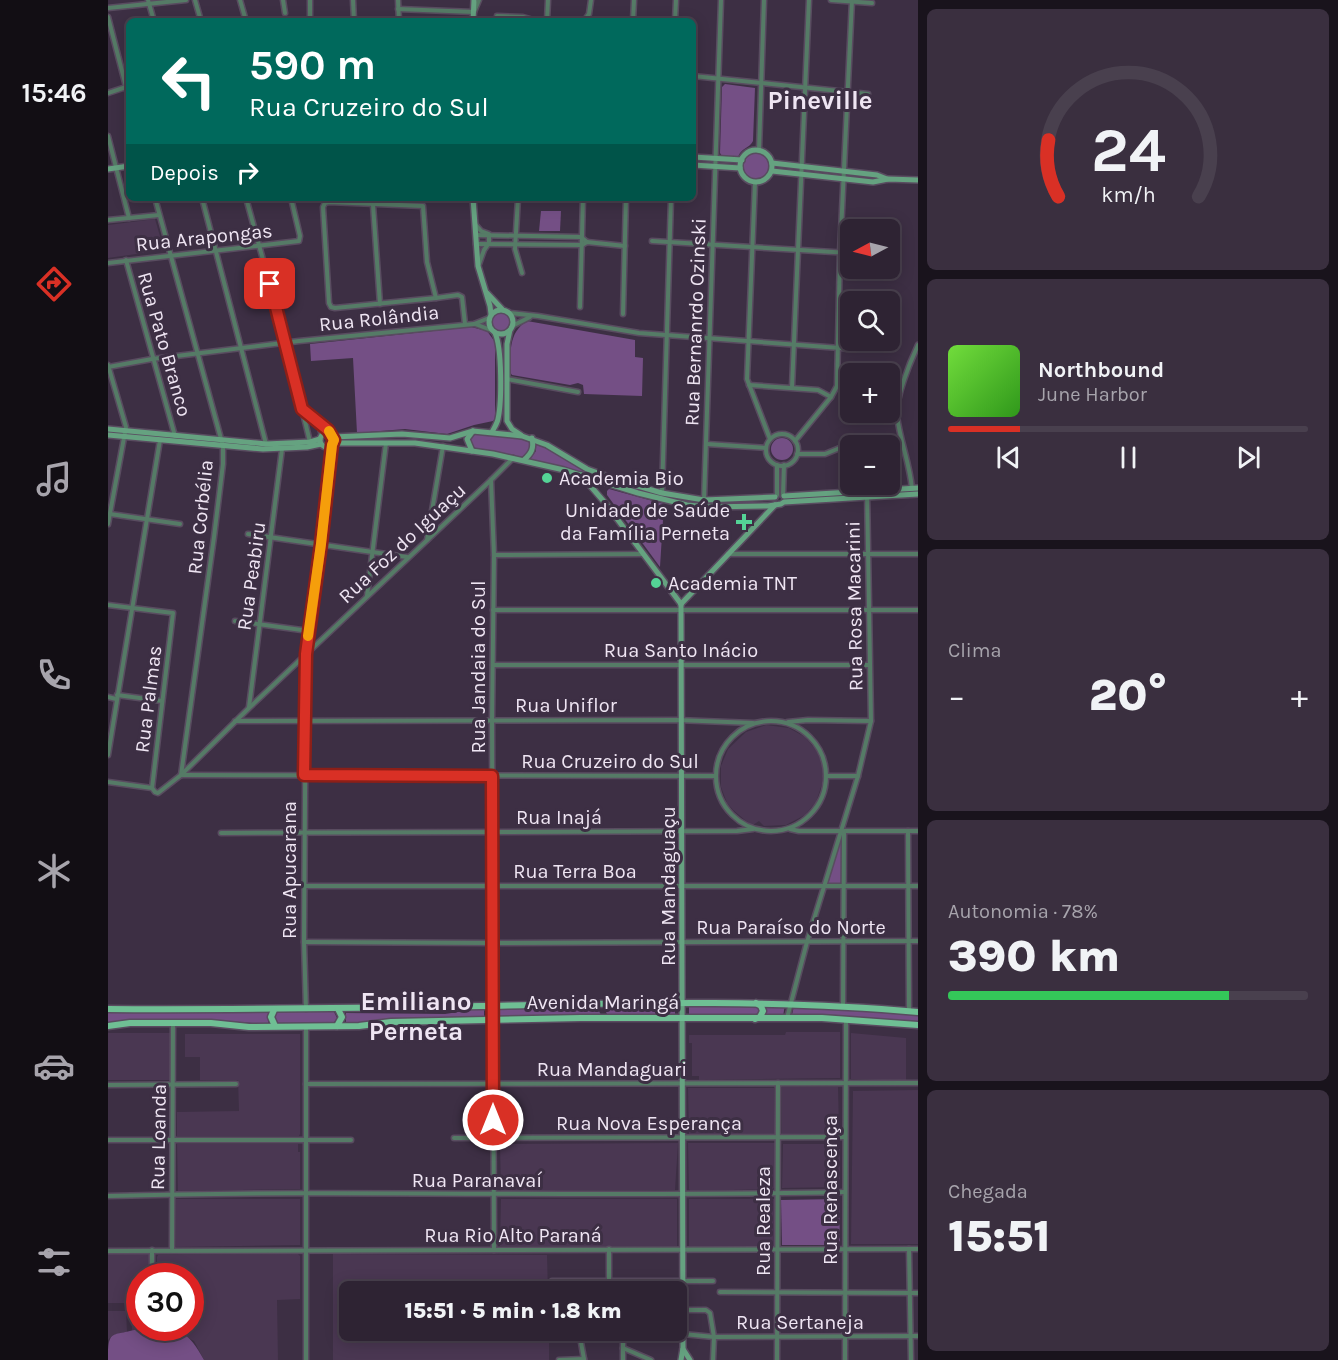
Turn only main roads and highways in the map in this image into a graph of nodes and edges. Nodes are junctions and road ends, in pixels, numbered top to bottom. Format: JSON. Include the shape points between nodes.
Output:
{"nodes":[{"id":1,"x":607,"y":1003,"type":"junction"},
{"id":2,"x":755,"y":1003,"type":"junction"},
{"id":3,"x":108,"y":1009,"type":"edge"},
{"id":4,"x":338,"y":1009,"type":"junction"},
{"id":5,"x":274,"y":1010,"type":"junction"},
{"id":6,"x":918,"y":1011,"type":"edge"},
{"id":7,"x":607,"y":1018,"type":"junction"},
{"id":8,"x":755,"y":1019,"type":"junction"},
{"id":9,"x":918,"y":1025,"type":"edge"},
{"id":10,"x":108,"y":1026,"type":"edge"},
{"id":11,"x":275,"y":1026,"type":"junction"},
{"id":12,"x":337,"y":1026,"type":"junction"}],
"edges":[{"from":1,"to":2,"type":"main road","name":"Avenida Maringá"},
{"from":1,"to":4,"type":"main road","name":"Avenida Maringá"},
{"from":1,"to":7,"type":"main road"},
{"from":2,"to":6,"type":"main road","name":"Avenida Maringá"},
{"from":2,"to":8,"type":"main road","via":[[763,1011]]},
{"from":3,"to":5,"type":"main road","name":"Avenida Maringá"},
{"from":4,"to":5,"type":"main road","name":"Avenida Maringá"},
{"from":4,"to":12,"type":"main road","via":[[342,1017]]},
{"from":5,"to":11,"type":"main road","via":[[271,1017]]},
{"from":7,"to":8,"type":"main road","name":"Avenida Maringá"},
{"from":7,"to":12,"type":"main road","name":"Avenida Maringá","via":[[493,1018]]},
{"from":8,"to":9,"type":"main road","name":"Avenida Maringá","via":[[846,1019]]},
{"from":10,"to":11,"type":"main road","name":"Avenida Maringá"},
{"from":11,"to":12,"type":"main road","name":"Avenida Maringá"}]}
